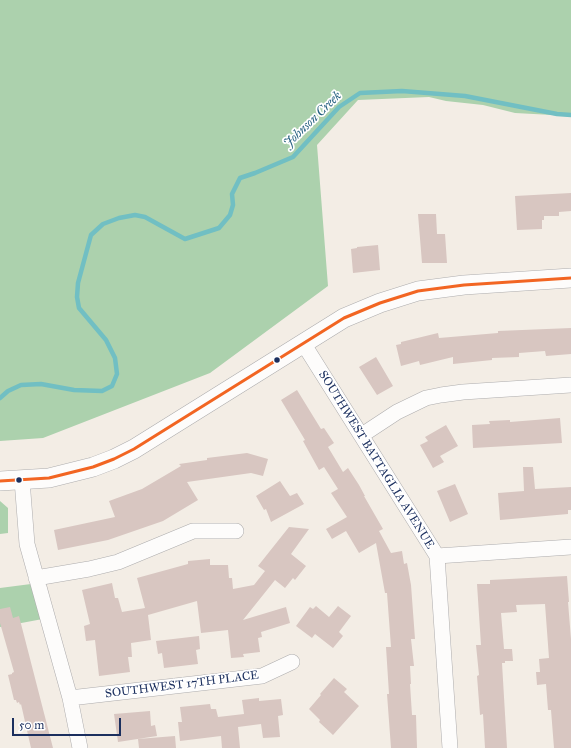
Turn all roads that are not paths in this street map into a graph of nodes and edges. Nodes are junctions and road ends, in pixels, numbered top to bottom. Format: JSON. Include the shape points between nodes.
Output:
{"nodes":[{"id":1,"x":571,"y":278,"type":"edge"},
{"id":2,"x":303,"y":343,"type":"junction"},
{"id":3,"x":571,"y":384,"type":"edge"},
{"id":4,"x":362,"y":435,"type":"junction"},
{"id":5,"x":22,"y":480,"type":"junction"},
{"id":6,"x":0,"y":481,"type":"edge"},
{"id":7,"x":236,"y":531,"type":"dead end"},
{"id":8,"x":571,"y":547,"type":"edge"},
{"id":9,"x":437,"y":556,"type":"junction"},
{"id":10,"x":36,"y":578,"type":"junction"},
{"id":11,"x":292,"y":662,"type":"dead end"},
{"id":12,"x":70,"y":698,"type":"junction"},
{"id":13,"x":80,"y":748,"type":"edge"},
{"id":14,"x":450,"y":748,"type":"edge"}],
"edges":[{"from":1,"to":2,"type":"street","via":[[464,284],[418,291],[344,318]]},
{"from":2,"to":4,"type":"street","name":"SOUTHWEST BATTAGLIA AVENUE"},
{"from":2,"to":5,"type":"street","via":[[128,452],[71,473]]},
{"from":3,"to":4,"type":"street","via":[[441,394],[397,412]]},
{"from":4,"to":9,"type":"street","name":"SOUTHWEST BATTAGLIA AVENUE"},
{"from":5,"to":6,"type":"street"},
{"from":5,"to":10,"type":"street","via":[[27,544]]},
{"from":7,"to":10,"type":"street","via":[[193,531],[118,562]]},
{"from":8,"to":9,"type":"street"},
{"from":9,"to":14,"type":"street","name":"SOUTHWEST BATTAGLIA AVENUE"},
{"from":10,"to":12,"type":"street"},
{"from":11,"to":12,"type":"street","name":"SOUTHWEST 17TH PLACE","via":[[262,676]]},
{"from":12,"to":13,"type":"street"}]}
